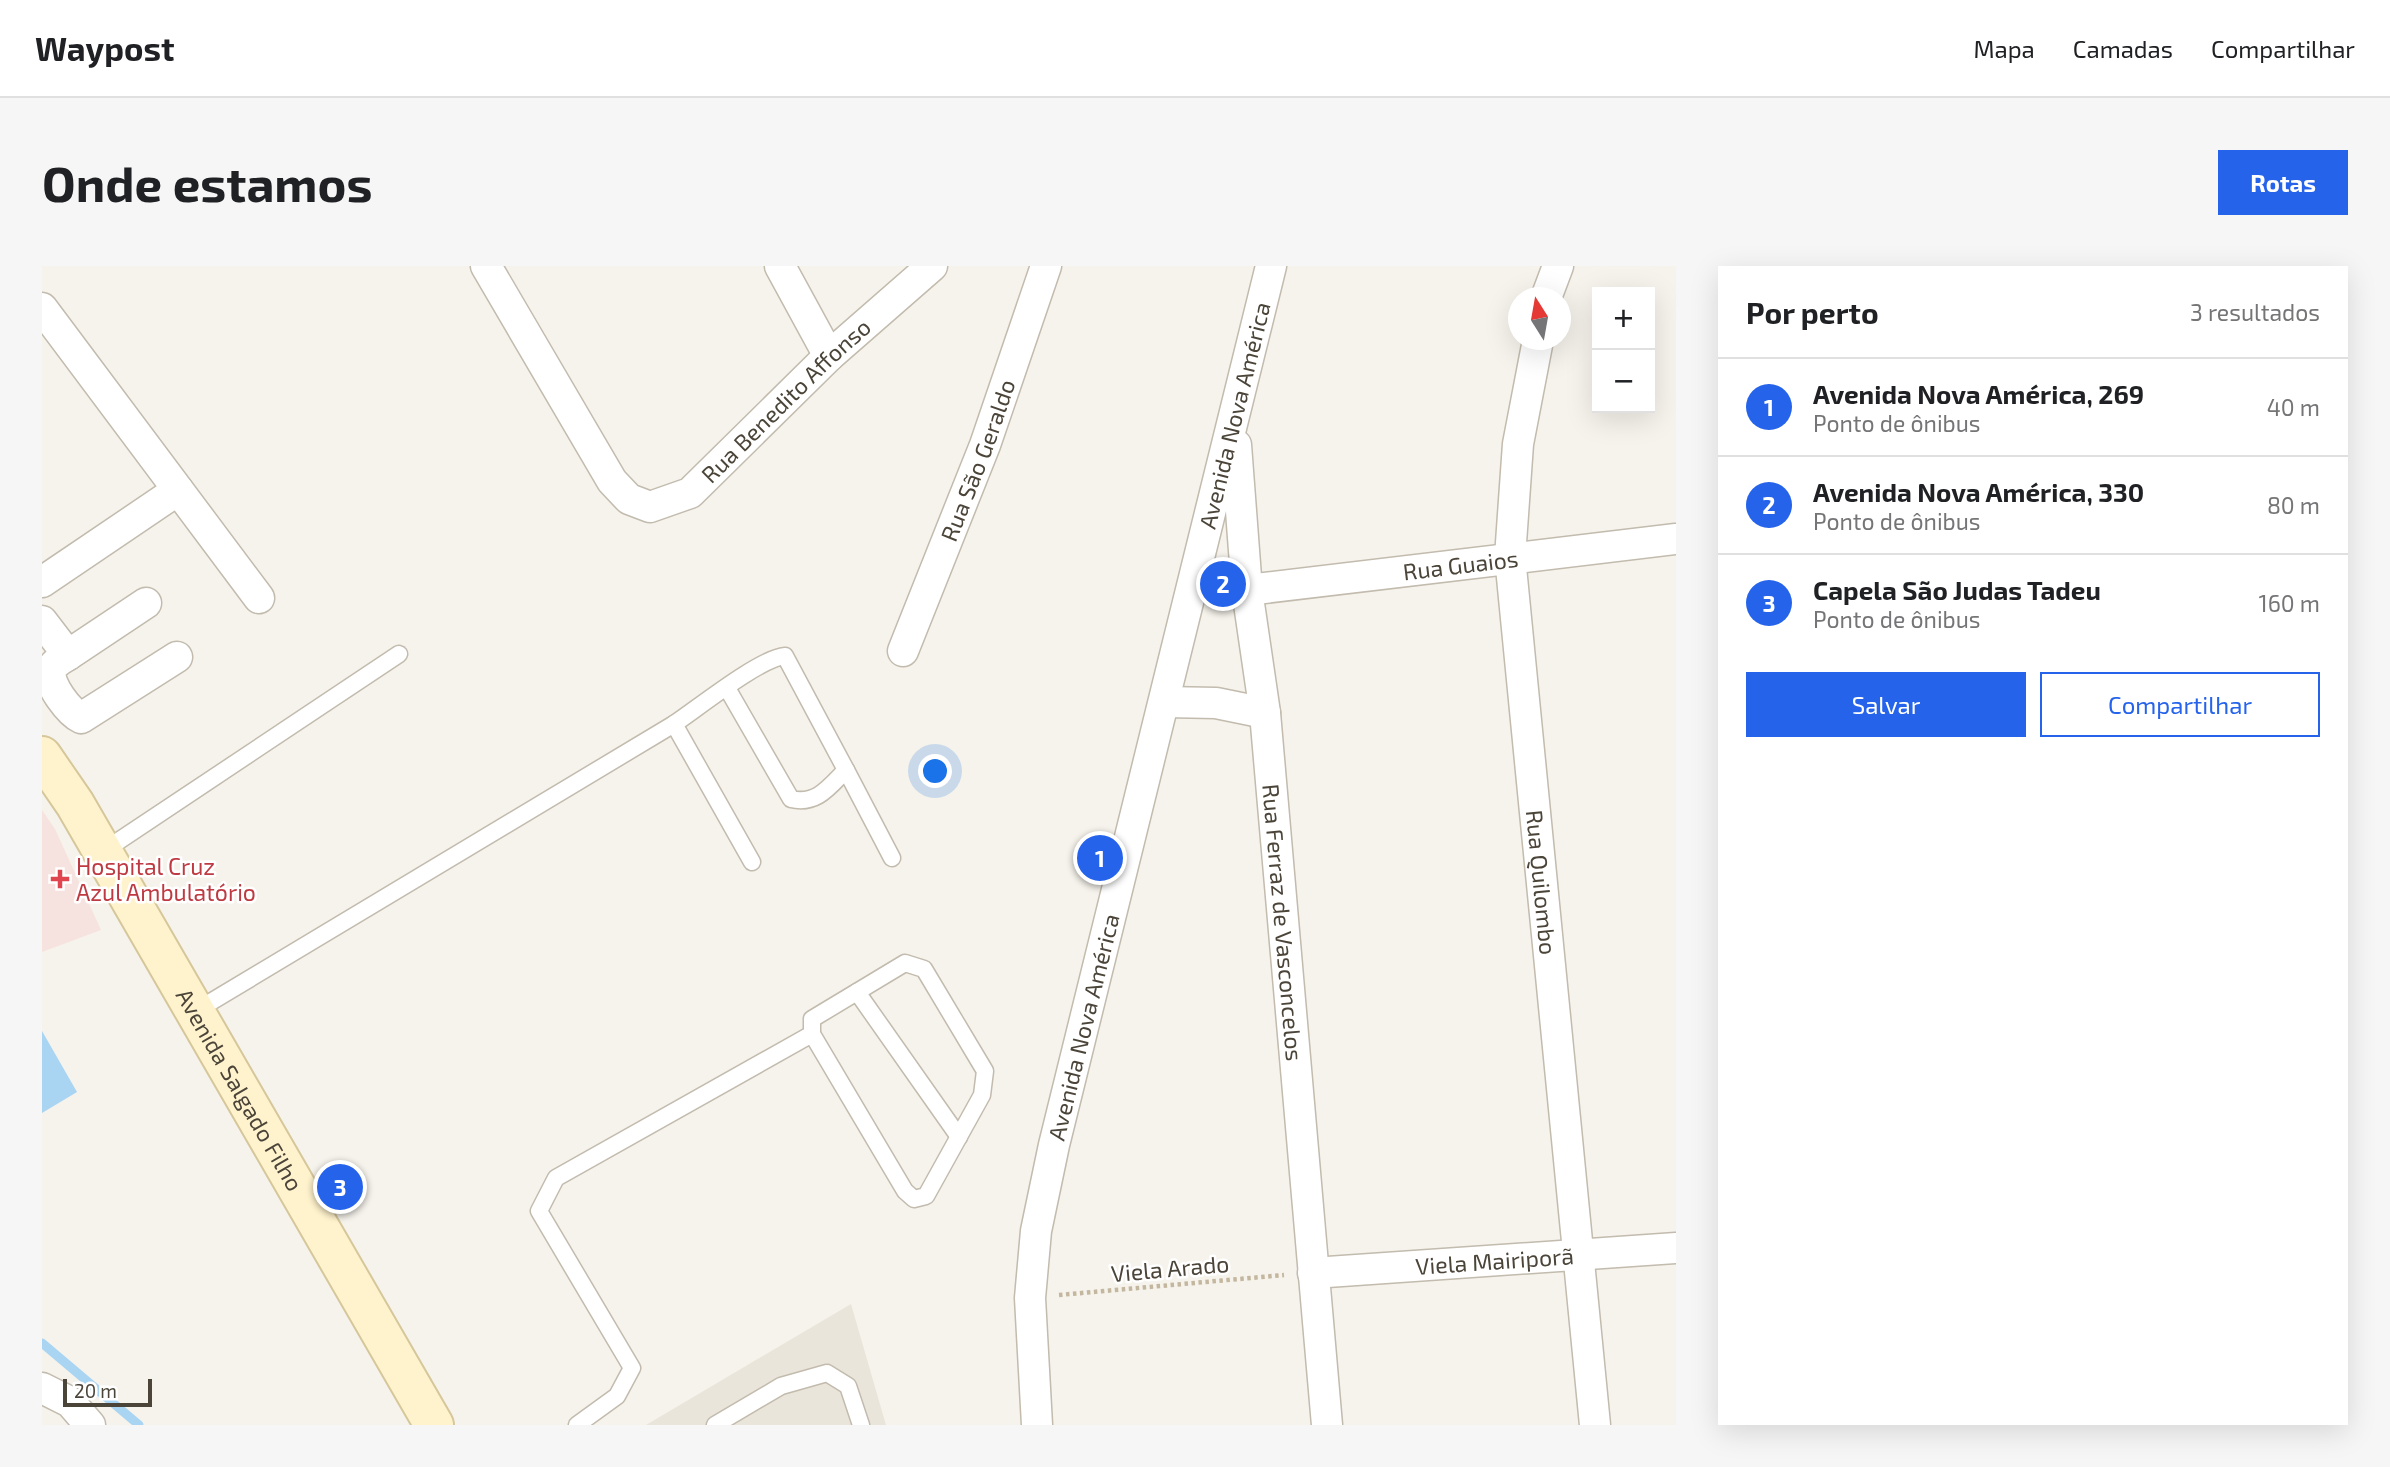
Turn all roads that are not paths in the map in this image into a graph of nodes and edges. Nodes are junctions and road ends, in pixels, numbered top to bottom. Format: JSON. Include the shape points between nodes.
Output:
{"nodes":[{"id":1,"x":486,"y":266,"type":"edge"},
{"id":2,"x":780,"y":266,"type":"edge"},
{"id":3,"x":932,"y":266,"type":"edge"},
{"id":4,"x":1046,"y":266,"type":"edge"},
{"id":5,"x":1271,"y":266,"type":"edge"},
{"id":6,"x":1558,"y":266,"type":"edge"},
{"id":7,"x":1550,"y":287,"type":"edge"},
{"id":8,"x":42,"y":308,"type":"edge"},
{"id":9,"x":1536,"y":350,"type":"edge"},
{"id":10,"x":829,"y":356,"type":"junction"},
{"id":11,"x":1234,"y":420,"type":"junction"},
{"id":12,"x":178,"y":490,"type":"junction"},
{"id":13,"x":1676,"y":539,"type":"edge"},
{"id":14,"x":1510,"y":557,"type":"junction"},
{"id":15,"x":42,"y":582,"type":"edge"},
{"id":16,"x":1247,"y":590,"type":"junction"},
{"id":17,"x":259,"y":598,"type":"dead end"},
{"id":18,"x":146,"y":603,"type":"dead end"},
{"id":19,"x":42,"y":621,"type":"edge"},
{"id":20,"x":903,"y":651,"type":"dead end"},
{"id":21,"x":400,"y":654,"type":"dead end"},
{"id":22,"x":68,"y":655,"type":"junction"},
{"id":23,"x":177,"y":657,"type":"dead end"},
{"id":24,"x":727,"y":688,"type":"junction"},
{"id":25,"x":1165,"y":702,"type":"junction"},
{"id":26,"x":1265,"y":713,"type":"junction"},
{"id":27,"x":674,"y":724,"type":"junction"},
{"id":28,"x":42,"y":756,"type":"edge"},
{"id":29,"x":846,"y":770,"type":"junction"},
{"id":30,"x":102,"y":852,"type":"junction"},
{"id":31,"x":892,"y":858,"type":"dead end"},
{"id":32,"x":752,"y":862,"type":"dead end"},
{"id":33,"x":857,"y":992,"type":"junction"},
{"id":34,"x":194,"y":1012,"type":"junction"},
{"id":35,"x":812,"y":1034,"type":"junction"},
{"id":36,"x":959,"y":1137,"type":"junction"},
{"id":37,"x":1676,"y":1248,"type":"edge"},
{"id":38,"x":1577,"y":1254,"type":"junction"},
{"id":39,"x":1313,"y":1273,"type":"junction"},
{"id":40,"x":42,"y":1388,"type":"edge"},
{"id":41,"x":90,"y":1425,"type":"edge"},
{"id":42,"x":434,"y":1425,"type":"edge"},
{"id":43,"x":578,"y":1425,"type":"edge"},
{"id":44,"x":715,"y":1425,"type":"edge"},
{"id":45,"x":861,"y":1425,"type":"edge"},
{"id":46,"x":1037,"y":1425,"type":"edge"},
{"id":47,"x":1327,"y":1425,"type":"edge"},
{"id":48,"x":1595,"y":1425,"type":"edge"}],
"edges":[{"from":1,"to":10,"type":"street","name":"Rua Benedito Affonso","via":[[612,481],[629,499],[650,507],[690,493]]},
{"from":2,"to":10,"type":"street"},
{"from":3,"to":10,"type":"street","name":"Rua Benedito Affonso"},
{"from":4,"to":20,"type":"street","name":"Rua São Geraldo","via":[[985,445]]},
{"from":5,"to":11,"type":"street","name":"Avenida Nova América"},
{"from":6,"to":7,"type":"street"},
{"from":8,"to":12,"type":"street"},
{"from":9,"to":14,"type":"street","name":"Rua Quilombo","via":[[1518,444]]},
{"from":11,"to":16,"type":"street","name":"Rua Ferraz de Vasconcelos"},
{"from":11,"to":25,"type":"street","name":"Avenida Nova América"},
{"from":12,"to":15,"type":"street"},
{"from":12,"to":17,"type":"street"},
{"from":13,"to":14,"type":"street","name":"Rua Guaios"},
{"from":14,"to":16,"type":"street","name":"Rua Guaios"},
{"from":14,"to":38,"type":"street","name":"Rua Quilombo"},
{"from":16,"to":26,"type":"street","name":"Rua Ferraz de Vasconcelos"},
{"from":18,"to":22,"type":"street"},
{"from":19,"to":22,"type":"street"},
{"from":21,"to":30,"type":"lane"},
{"from":22,"to":23,"type":"street","via":[[53,666],[51,682],[81,718]]},
{"from":24,"to":27,"type":"lane"},
{"from":24,"to":29,"type":"lane","via":[[791,799],[803,802],[821,795]]},
{"from":24,"to":29,"type":"lane","via":[[774,657],[785,656]]},
{"from":25,"to":26,"type":"street","via":[[1216,703]]},
{"from":25,"to":46,"type":"street","name":"Avenida Nova América","via":[[1036,1231],[1030,1298]]},
{"from":26,"to":39,"type":"street","name":"Rua Ferraz de Vasconcelos"},
{"from":27,"to":32,"type":"lane"},
{"from":27,"to":34,"type":"lane"},
{"from":28,"to":30,"type":"main road","name":"Avenida Salgado Filho"},
{"from":29,"to":31,"type":"lane"},
{"from":30,"to":34,"type":"main road","name":"Avenida Salgado Filho"},
{"from":33,"to":35,"type":"lane","via":[[812,1019]]},
{"from":33,"to":36,"type":"lane"},
{"from":33,"to":36,"type":"lane","via":[[905,963],[924,969],[985,1071],[982,1095]]},
{"from":34,"to":42,"type":"main road","name":"Avenida Salgado Filho"},
{"from":35,"to":36,"type":"lane","via":[[914,1199],[926,1196]]},
{"from":35,"to":43,"type":"lane","via":[[555,1178],[540,1210],[632,1368],[617,1396]]},
{"from":37,"to":38,"type":"street","name":"Viela Mairiporã"},
{"from":38,"to":39,"type":"street","name":"Viela Mairiporã"},
{"from":38,"to":48,"type":"street","name":"Rua Quilombo"},
{"from":39,"to":47,"type":"street","name":"Rua Ferraz de Vasconcelos"},
{"from":40,"to":41,"type":"street","via":[[70,1402]]},
{"from":44,"to":45,"type":"lane","via":[[781,1386],[827,1373],[848,1386]]}]}
